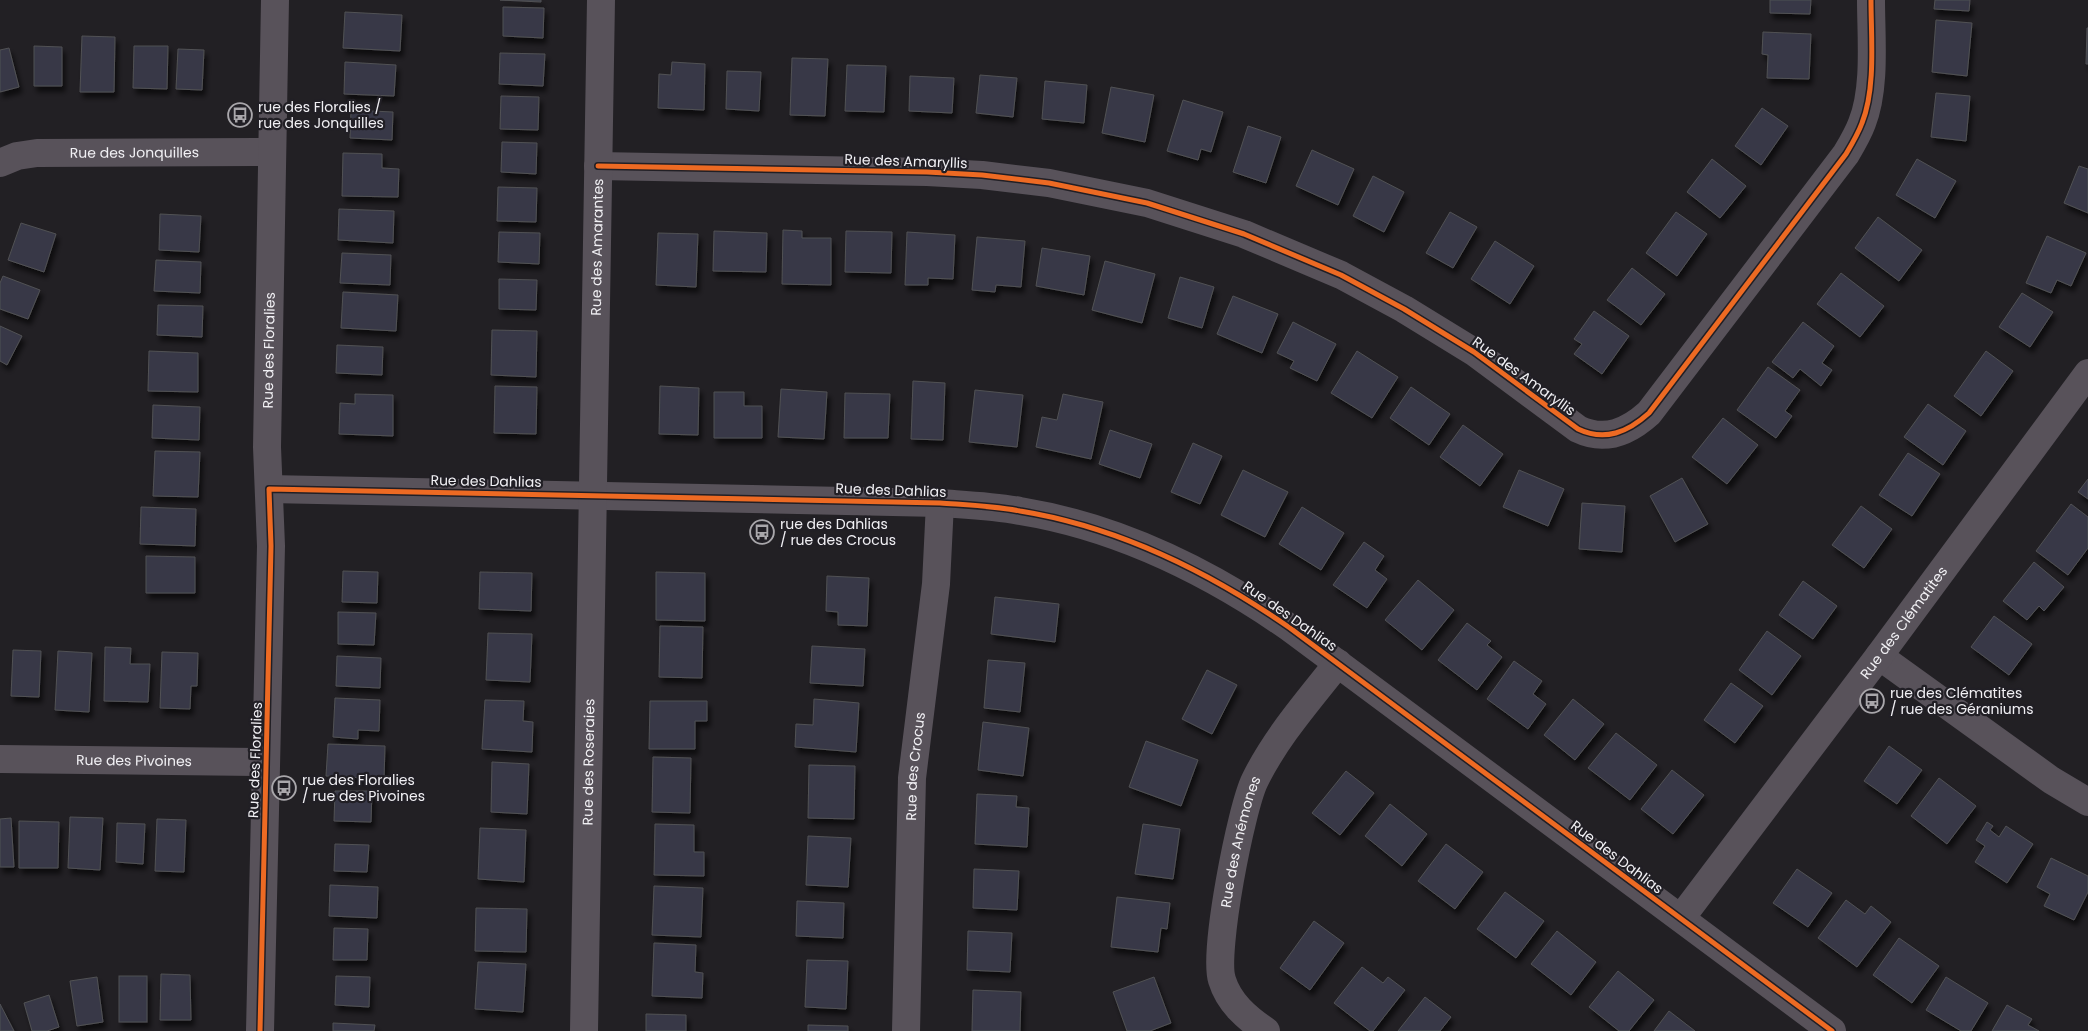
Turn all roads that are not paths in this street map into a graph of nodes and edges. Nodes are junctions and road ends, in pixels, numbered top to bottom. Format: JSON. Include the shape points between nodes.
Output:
{"nodes":[{"id":1,"x":275,"y":0,"type":"edge"},
{"id":2,"x":601,"y":0,"type":"edge"},
{"id":3,"x":1871,"y":0,"type":"edge"},
{"id":4,"x":272,"y":152,"type":"junction"},
{"id":5,"x":0,"y":163,"type":"edge"},
{"id":6,"x":598,"y":166,"type":"junction"},
{"id":7,"x":2088,"y":373,"type":"edge"},
{"id":8,"x":269,"y":489,"type":"junction"},
{"id":9,"x":593,"y":494,"type":"junction"},
{"id":10,"x":940,"y":503,"type":"junction"},
{"id":11,"x":1879,"y":656,"type":"junction"},
{"id":12,"x":1338,"y":663,"type":"junction"},
{"id":13,"x":0,"y":759,"type":"edge"},
{"id":14,"x":266,"y":762,"type":"junction"},
{"id":15,"x":2088,"y":802,"type":"edge"},
{"id":16,"x":1681,"y":918,"type":"junction"},
{"id":17,"x":260,"y":1031,"type":"edge"},
{"id":18,"x":584,"y":1031,"type":"edge"},
{"id":19,"x":906,"y":1031,"type":"edge"},
{"id":20,"x":1266,"y":1031,"type":"edge"},
{"id":21,"x":1832,"y":1031,"type":"edge"}],
"edges":[{"from":1,"to":4,"type":"street","name":"Rue des Floralies"},
{"from":2,"to":6,"type":"street","name":"Rue des Amarantes"},
{"from":3,"to":6,"type":"street","name":"Rue des Amaryllis","via":[[1868,94],[1863,122],[1853,142],[1665,394],[1637,424],[1609,435],[1578,429],[1474,352],[1341,275],[1244,234],[1155,206],[1065,186],[982,175]]},
{"from":4,"to":5,"type":"street","name":"Rue des Jonquilles","via":[[37,153]]},
{"from":4,"to":8,"type":"street","name":"Rue des Floralies"},
{"from":6,"to":9,"type":"street","name":"Rue des Amarantes"},
{"from":7,"to":11,"type":"street","name":"Rue des Clématites"},
{"from":8,"to":9,"type":"street","name":"Rue des Dahlias"},
{"from":8,"to":14,"type":"street","name":"Rue des Floralies","via":[[271,546]]},
{"from":9,"to":10,"type":"street","name":"Rue des Dahlias"},
{"from":9,"to":18,"type":"street","name":"Rue des Roseraies"},
{"from":10,"to":12,"type":"street","name":"Rue des Dahlias","via":[[1036,514],[1093,528],[1141,545],[1233,590]]},
{"from":10,"to":19,"type":"street","name":"Rue des Crocus","via":[[936,584],[912,778]]},
{"from":11,"to":15,"type":"street","via":[[2036,770]]},
{"from":11,"to":16,"type":"street","name":"Rue des Clématites"},
{"from":12,"to":16,"type":"street","name":"Rue des Dahlias"},
{"from":12,"to":20,"type":"street","name":"Rue des Anémones","via":[[1297,714],[1254,782],[1236,848],[1222,941],[1221,978],[1235,1005]]},
{"from":13,"to":14,"type":"street","name":"Rue des Pivoines"},
{"from":14,"to":17,"type":"street","name":"Rue des Floralies"},
{"from":16,"to":21,"type":"street","name":"Rue des Dahlias"}]}
